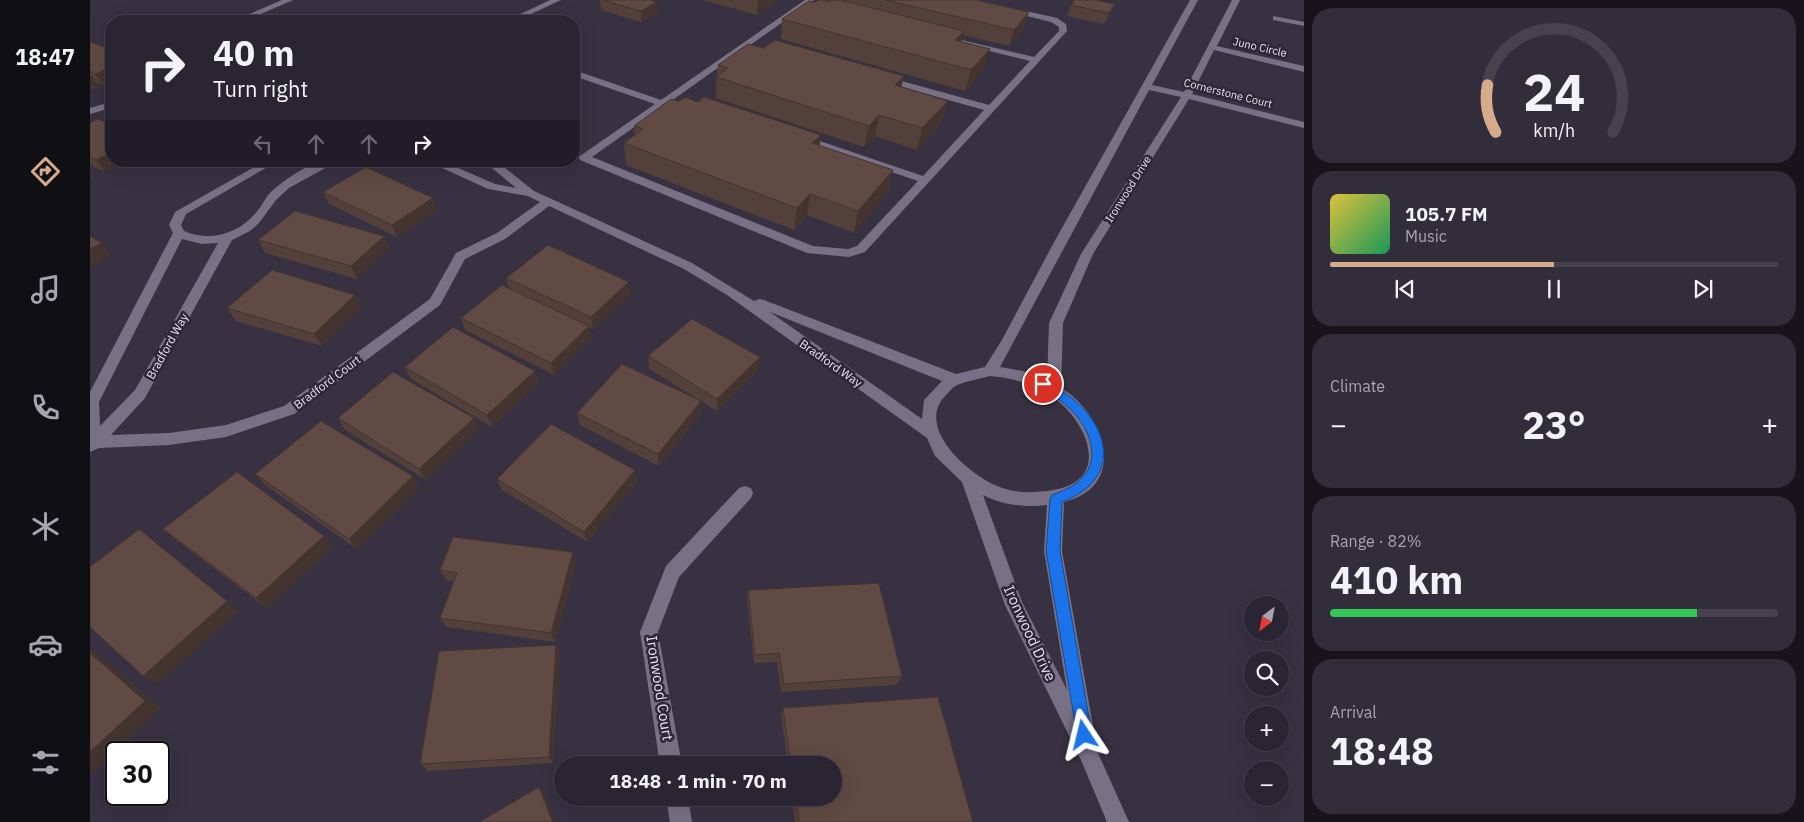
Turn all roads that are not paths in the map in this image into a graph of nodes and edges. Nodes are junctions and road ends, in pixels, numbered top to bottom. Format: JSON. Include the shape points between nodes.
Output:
{"nodes":[{"id":1,"x":289,"y":0,"type":"edge"},
{"id":2,"x":557,"y":0,"type":"edge"},
{"id":3,"x":967,"y":0,"type":"edge"},
{"id":4,"x":1194,"y":0,"type":"edge"},
{"id":5,"x":1236,"y":0,"type":"edge"},
{"id":6,"x":810,"y":3,"type":"edge"},
{"id":7,"x":252,"y":15,"type":"edge"},
{"id":8,"x":523,"y":15,"type":"edge"},
{"id":9,"x":1276,"y":18,"type":"dead end"},
{"id":10,"x":1304,"y":24,"type":"edge"},
{"id":11,"x":931,"y":34,"type":"edge"},
{"id":12,"x":1211,"y":47,"type":"junction"},
{"id":13,"x":1037,"y":60,"type":"junction"},
{"id":14,"x":1304,"y":69,"type":"edge"},
{"id":15,"x":580,"y":75,"type":"edge"},
{"id":16,"x":876,"y":77,"type":"edge"},
{"id":17,"x":1146,"y":86,"type":"junction"},
{"id":18,"x":1187,"y":96,"type":"junction"},
{"id":19,"x":662,"y":103,"type":"junction"},
{"id":20,"x":105,"y":107,"type":"edge"},
{"id":21,"x":991,"y":109,"type":"junction"},
{"id":22,"x":90,"y":111,"type":"edge"},
{"id":23,"x":1304,"y":125,"type":"edge"},
{"id":24,"x":794,"y":136,"type":"edge"},
{"id":25,"x":262,"y":167,"type":"edge"},
{"id":26,"x":321,"y":167,"type":"edge"},
{"id":27,"x":446,"y":167,"type":"edge"},
{"id":28,"x":497,"y":167,"type":"edge"},
{"id":29,"x":925,"y":180,"type":"junction"},
{"id":30,"x":530,"y":193,"type":"junction"},
{"id":31,"x":548,"y":202,"type":"junction"},
{"id":32,"x":178,"y":234,"type":"junction"},
{"id":33,"x":226,"y":239,"type":"junction"},
{"id":34,"x":732,"y":292,"type":"junction"},
{"id":35,"x":990,"y":371,"type":"junction"},
{"id":36,"x":953,"y":379,"type":"junction"},
{"id":37,"x":1054,"y":389,"type":"junction"},
{"id":38,"x":931,"y":433,"type":"junction"},
{"id":39,"x":92,"y":445,"type":"edge"},
{"id":40,"x":970,"y":480,"type":"junction"},
{"id":41,"x":744,"y":493,"type":"dead end"},
{"id":42,"x":1056,"y":499,"type":"junction"},
{"id":43,"x":1088,"y":753,"type":"junction"},
{"id":44,"x":670,"y":756,"type":"edge"},
{"id":45,"x":678,"y":806,"type":"edge"},
{"id":46,"x":681,"y":822,"type":"edge"},
{"id":47,"x":1118,"y":822,"type":"edge"}],
"edges":[{"from":1,"to":7,"type":"street"},
{"from":2,"to":8,"type":"street"},
{"from":3,"to":13,"type":"street","via":[[1054,20],[1063,26],[1063,31]]},
{"from":4,"to":17,"type":"street"},
{"from":5,"to":12,"type":"street","name":"Ironwood Drive"},
{"from":6,"to":19,"type":"street","via":[[678,97]]},
{"from":9,"to":10,"type":"street"},
{"from":11,"to":13,"type":"street"},
{"from":12,"to":14,"type":"street","name":"Juno Circle"},
{"from":12,"to":18,"type":"street","name":"Ironwood Drive"},
{"from":13,"to":21,"type":"street"},
{"from":15,"to":19,"type":"street"},
{"from":16,"to":21,"type":"street"},
{"from":17,"to":18,"type":"street","name":"Cornerstone Court"},
{"from":17,"to":35,"type":"street"},
{"from":18,"to":23,"type":"street","name":"Cornerstone Court"},
{"from":18,"to":37,"type":"street","name":"Ironwood Drive","via":[[1087,254],[1056,323]]},
{"from":19,"to":29,"type":"street","via":[[584,158],[811,250],[849,253],[861,250]]},
{"from":20,"to":22,"type":"street"},
{"from":21,"to":29,"type":"street"},
{"from":24,"to":29,"type":"street"},
{"from":25,"to":32,"type":"street","via":[[181,212],[175,225]]},
{"from":26,"to":33,"type":"street","via":[[273,196],[253,223]]},
{"from":27,"to":30,"type":"street","name":"Bradford Way","via":[[492,187]]},
{"from":28,"to":30,"type":"street","name":"Bradford Way"},
{"from":30,"to":31,"type":"street","name":"Bradford Way"},
{"from":31,"to":34,"type":"street","name":"Bradford Way","via":[[688,266]]},
{"from":31,"to":39,"type":"street","name":"Bradford Court","via":[[502,236],[460,256],[435,302],[289,410],[226,431]]},
{"from":32,"to":33,"type":"street","via":[[190,240]]},
{"from":32,"to":39,"type":"street","via":[[92,402]]},
{"from":33,"to":39,"type":"street","name":"Bradford Way","via":[[140,394]]},
{"from":34,"to":36,"type":"street","name":"Bradford Way"},
{"from":34,"to":38,"type":"street","name":"Bradford Way"},
{"from":35,"to":36,"type":"street","via":[[970,372]]},
{"from":35,"to":37,"type":"street","via":[[1012,373]]},
{"from":36,"to":38,"type":"street","via":[[939,389],[931,402],[928,417]]},
{"from":37,"to":42,"type":"street","via":[[1086,419],[1095,436],[1098,454],[1094,471],[1086,483]]},
{"from":38,"to":40,"type":"street","via":[[943,456]]},
{"from":40,"to":42,"type":"street","via":[[992,492],[1016,498]]},
{"from":40,"to":43,"type":"street","name":"Ironwood Drive","via":[[1014,605]]},
{"from":41,"to":44,"type":"street","name":"Ironwood Court","via":[[672,572],[649,632]]},
{"from":42,"to":43,"type":"street","name":"Ironwood Drive","via":[[1053,551]]},
{"from":43,"to":47,"type":"street","name":"Ironwood Drive"},
{"from":45,"to":46,"type":"street"}]}
